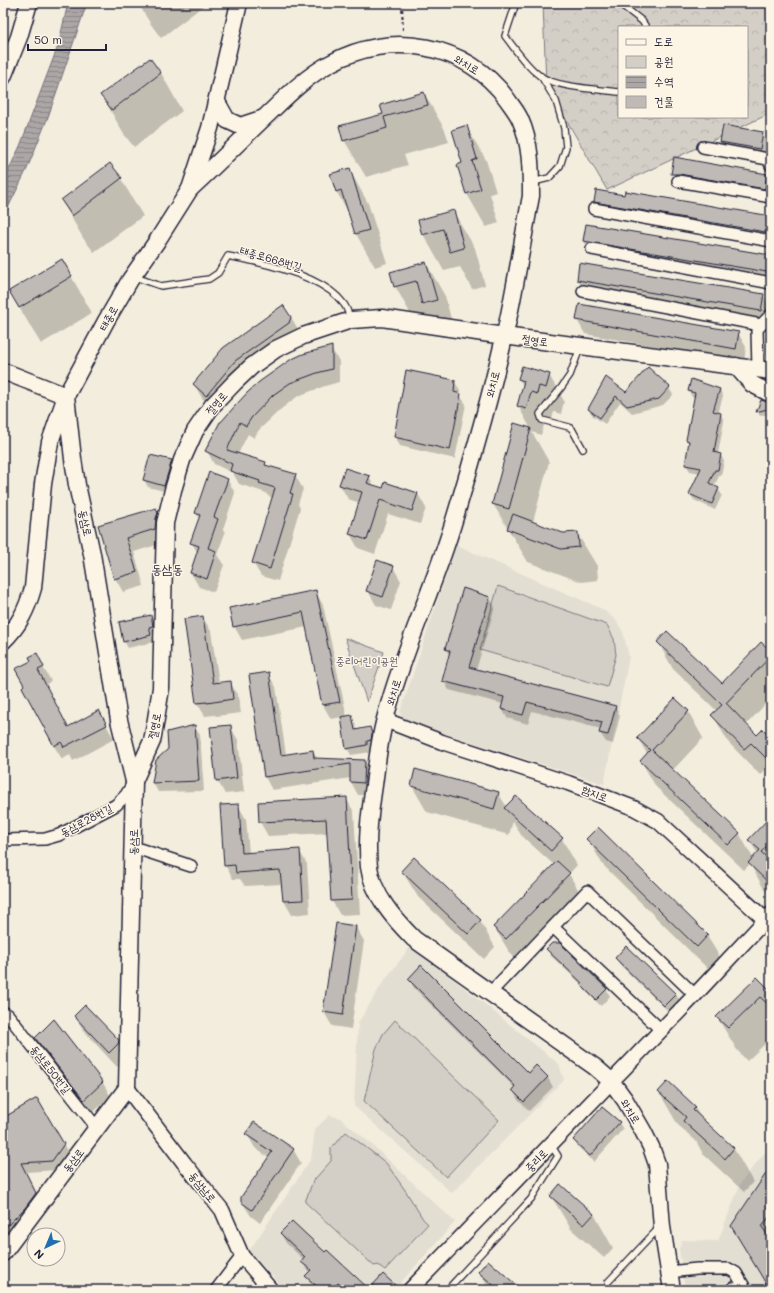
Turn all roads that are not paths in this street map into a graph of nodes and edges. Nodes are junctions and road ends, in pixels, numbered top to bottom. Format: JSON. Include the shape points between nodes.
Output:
{"nodes":[{"id":1,"x":29,"y":3,"type":"edge"},
{"id":2,"x":239,"y":3,"type":"edge"},
{"id":3,"x":516,"y":3,"type":"edge"},
{"id":4,"x":619,"y":3,"type":"edge"},
{"id":5,"x":645,"y":26,"type":"edge"},
{"id":6,"x":541,"y":76,"type":"junction"},
{"id":7,"x":3,"y":77,"type":"edge"},
{"id":8,"x":618,"y":92,"type":"edge"},
{"id":9,"x":217,"y":102,"type":"junction"},
{"id":10,"x":265,"y":118,"type":"junction"},
{"id":11,"x":210,"y":128,"type":"junction"},
{"id":12,"x":242,"y":140,"type":"junction"},
{"id":13,"x":703,"y":147,"type":"dead end"},
{"id":14,"x":771,"y":165,"type":"edge"},
{"id":15,"x":678,"y":181,"type":"dead end"},
{"id":16,"x":531,"y":183,"type":"junction"},
{"id":17,"x":190,"y":190,"type":"junction"},
{"id":18,"x":771,"y":197,"type":"edge"},
{"id":19,"x":594,"y":209,"type":"dead end"},
{"id":20,"x":771,"y":241,"type":"edge"},
{"id":21,"x":592,"y":249,"type":"dead end"},
{"id":22,"x":133,"y":276,"type":"junction"},
{"id":23,"x":771,"y":283,"type":"edge"},
{"id":24,"x":583,"y":291,"type":"dead end"},
{"id":25,"x":771,"y":314,"type":"edge"},
{"id":26,"x":351,"y":320,"type":"junction"},
{"id":27,"x":761,"y":324,"type":"junction"},
{"id":28,"x":504,"y":336,"type":"junction"},
{"id":29,"x":581,"y":346,"type":"junction"},
{"id":30,"x":736,"y":366,"type":"junction"},
{"id":31,"x":764,"y":370,"type":"edge"},
{"id":32,"x":3,"y":371,"type":"edge"},
{"id":33,"x":771,"y":394,"type":"edge"},
{"id":34,"x":66,"y":396,"type":"junction"},
{"id":35,"x":583,"y":449,"type":"dead end"},
{"id":36,"x":3,"y":641,"type":"edge"},
{"id":37,"x":385,"y":720,"type":"junction"},
{"id":38,"x":134,"y":781,"type":"junction"},
{"id":39,"x":3,"y":840,"type":"edge"},
{"id":40,"x":133,"y":847,"type":"junction"},
{"id":41,"x":191,"y":866,"type":"dead end"},
{"id":42,"x":769,"y":920,"type":"edge"},
{"id":43,"x":553,"y":927,"type":"junction"},
{"id":44,"x":490,"y":993,"type":"junction"},
{"id":45,"x":695,"y":995,"type":"junction"},
{"id":46,"x":3,"y":1012,"type":"edge"},
{"id":47,"x":660,"y":1030,"type":"junction"},
{"id":48,"x":611,"y":1081,"type":"junction"},
{"id":49,"x":127,"y":1088,"type":"junction"},
{"id":50,"x":97,"y":1128,"type":"junction"},
{"id":51,"x":550,"y":1145,"type":"junction"},
{"id":52,"x":662,"y":1225,"type":"junction"},
{"id":53,"x":3,"y":1253,"type":"edge"},
{"id":54,"x":242,"y":1256,"type":"junction"},
{"id":55,"x":669,"y":1272,"type":"junction"},
{"id":56,"x":608,"y":1282,"type":"dead end"},
{"id":57,"x":216,"y":1290,"type":"edge"},
{"id":58,"x":271,"y":1290,"type":"edge"},
{"id":59,"x":410,"y":1290,"type":"edge"},
{"id":60,"x":447,"y":1290,"type":"edge"},
{"id":61,"x":672,"y":1290,"type":"edge"},
{"id":62,"x":746,"y":1290,"type":"edge"}],
"edges":[{"from":1,"to":7,"type":"main road"},
{"from":2,"to":9,"type":"main road","name":"태종로"},
{"from":3,"to":6,"type":"lane","via":[[505,36]]},
{"from":4,"to":5,"type":"lane"},
{"from":6,"to":8,"type":"lane","via":[[559,84]]},
{"from":6,"to":16,"type":"lane","via":[[556,101],[564,128],[566,147],[560,166],[549,178]]},
{"from":9,"to":10,"type":"main road","via":[[227,120],[240,126]]},
{"from":9,"to":11,"type":"main road","name":"태종로"},
{"from":10,"to":12,"type":"main road","name":"와치로"},
{"from":10,"to":16,"type":"main road","name":"와치로","via":[[308,78],[352,53],[370,48],[404,45],[437,49],[486,75],[520,118],[530,157]]},
{"from":11,"to":12,"type":"main road","via":[[216,138],[227,143]]},
{"from":11,"to":17,"type":"main road","name":"태종로"},
{"from":12,"to":17,"type":"main road","name":"와치로"},
{"from":13,"to":14,"type":"street","via":[[768,159]]},
{"from":15,"to":18,"type":"street"},
{"from":16,"to":28,"type":"main road","name":"와치로","via":[[531,196]]},
{"from":17,"to":22,"type":"main road","name":"태종로"},
{"from":19,"to":20,"type":"street"},
{"from":21,"to":23,"type":"street"},
{"from":22,"to":26,"type":"lane","name":"태종로668번길","via":[[161,286],[209,279],[218,273],[228,256],[250,260],[276,267],[323,286],[344,303]]},
{"from":22,"to":34,"type":"main road","name":"태종로"},
{"from":24,"to":27,"type":"street"},
{"from":25,"to":27,"type":"street"},
{"from":26,"to":28,"type":"main road","name":"절영로","via":[[382,318]]},
{"from":26,"to":38,"type":"main road","name":"절영로","via":[[303,336],[276,349],[235,382],[212,406],[195,431],[182,460],[165,523],[161,688],[152,741]]},
{"from":27,"to":31,"type":"street","via":[[757,329]]},
{"from":28,"to":29,"type":"main road","name":"절영로"},
{"from":28,"to":37,"type":"main road","name":"와치로","via":[[481,428],[451,529],[402,664]]},
{"from":29,"to":30,"type":"main road","name":"절영로"},
{"from":29,"to":35,"type":"lane","via":[[570,375],[540,414],[542,420],[569,427]]},
{"from":30,"to":31,"type":"main road","name":"절영로"},
{"from":30,"to":33,"type":"main road","via":[[752,384]]},
{"from":32,"to":34,"type":"main road"},
{"from":34,"to":36,"type":"main road","name":"태종로","via":[[50,442],[43,484],[33,588],[23,616]]},
{"from":34,"to":38,"type":"main road","name":"동삼로","via":[[77,485],[92,554],[119,720]]},
{"from":37,"to":42,"type":"street","name":"함지로","via":[[442,742],[568,783],[658,820]]},
{"from":37,"to":44,"type":"main road","name":"와치로","via":[[378,752],[368,834],[372,880],[378,895],[414,939]]},
{"from":38,"to":39,"type":"street","name":"동삼로28번길","via":[[116,805],[60,835],[45,839]]},
{"from":38,"to":40,"type":"main road","name":"동삼로"},
{"from":40,"to":41,"type":"street"},
{"from":40,"to":49,"type":"main road","name":"동삼로"},
{"from":42,"to":45,"type":"street","name":"중리로"},
{"from":43,"to":44,"type":"street"},
{"from":43,"to":45,"type":"street","via":[[587,891]]},
{"from":43,"to":47,"type":"street"},
{"from":44,"to":48,"type":"main road","name":"와치로"},
{"from":45,"to":47,"type":"street","name":"중리로"},
{"from":46,"to":50,"type":"street","name":"동삼로50번길"},
{"from":47,"to":48,"type":"street","name":"중리로"},
{"from":48,"to":51,"type":"street","name":"중리로"},
{"from":48,"to":52,"type":"main road","name":"와치로","via":[[652,1147],[657,1164]]},
{"from":49,"to":50,"type":"main road","name":"동삼로"},
{"from":49,"to":54,"type":"street","name":"동삼남로","via":[[222,1210]]},
{"from":50,"to":53,"type":"main road","name":"동삼로"},
{"from":51,"to":59,"type":"street","name":"중리로"},
{"from":51,"to":60,"type":"lane","via":[[558,1156],[531,1199]]},
{"from":52,"to":55,"type":"main road","name":"와치로"},
{"from":52,"to":56,"type":"lane"},
{"from":54,"to":57,"type":"street"},
{"from":54,"to":58,"type":"street","name":"동삼남로"},
{"from":55,"to":61,"type":"main road","name":"와치로"},
{"from":55,"to":62,"type":"street","via":[[729,1268],[736,1273]]}]}
